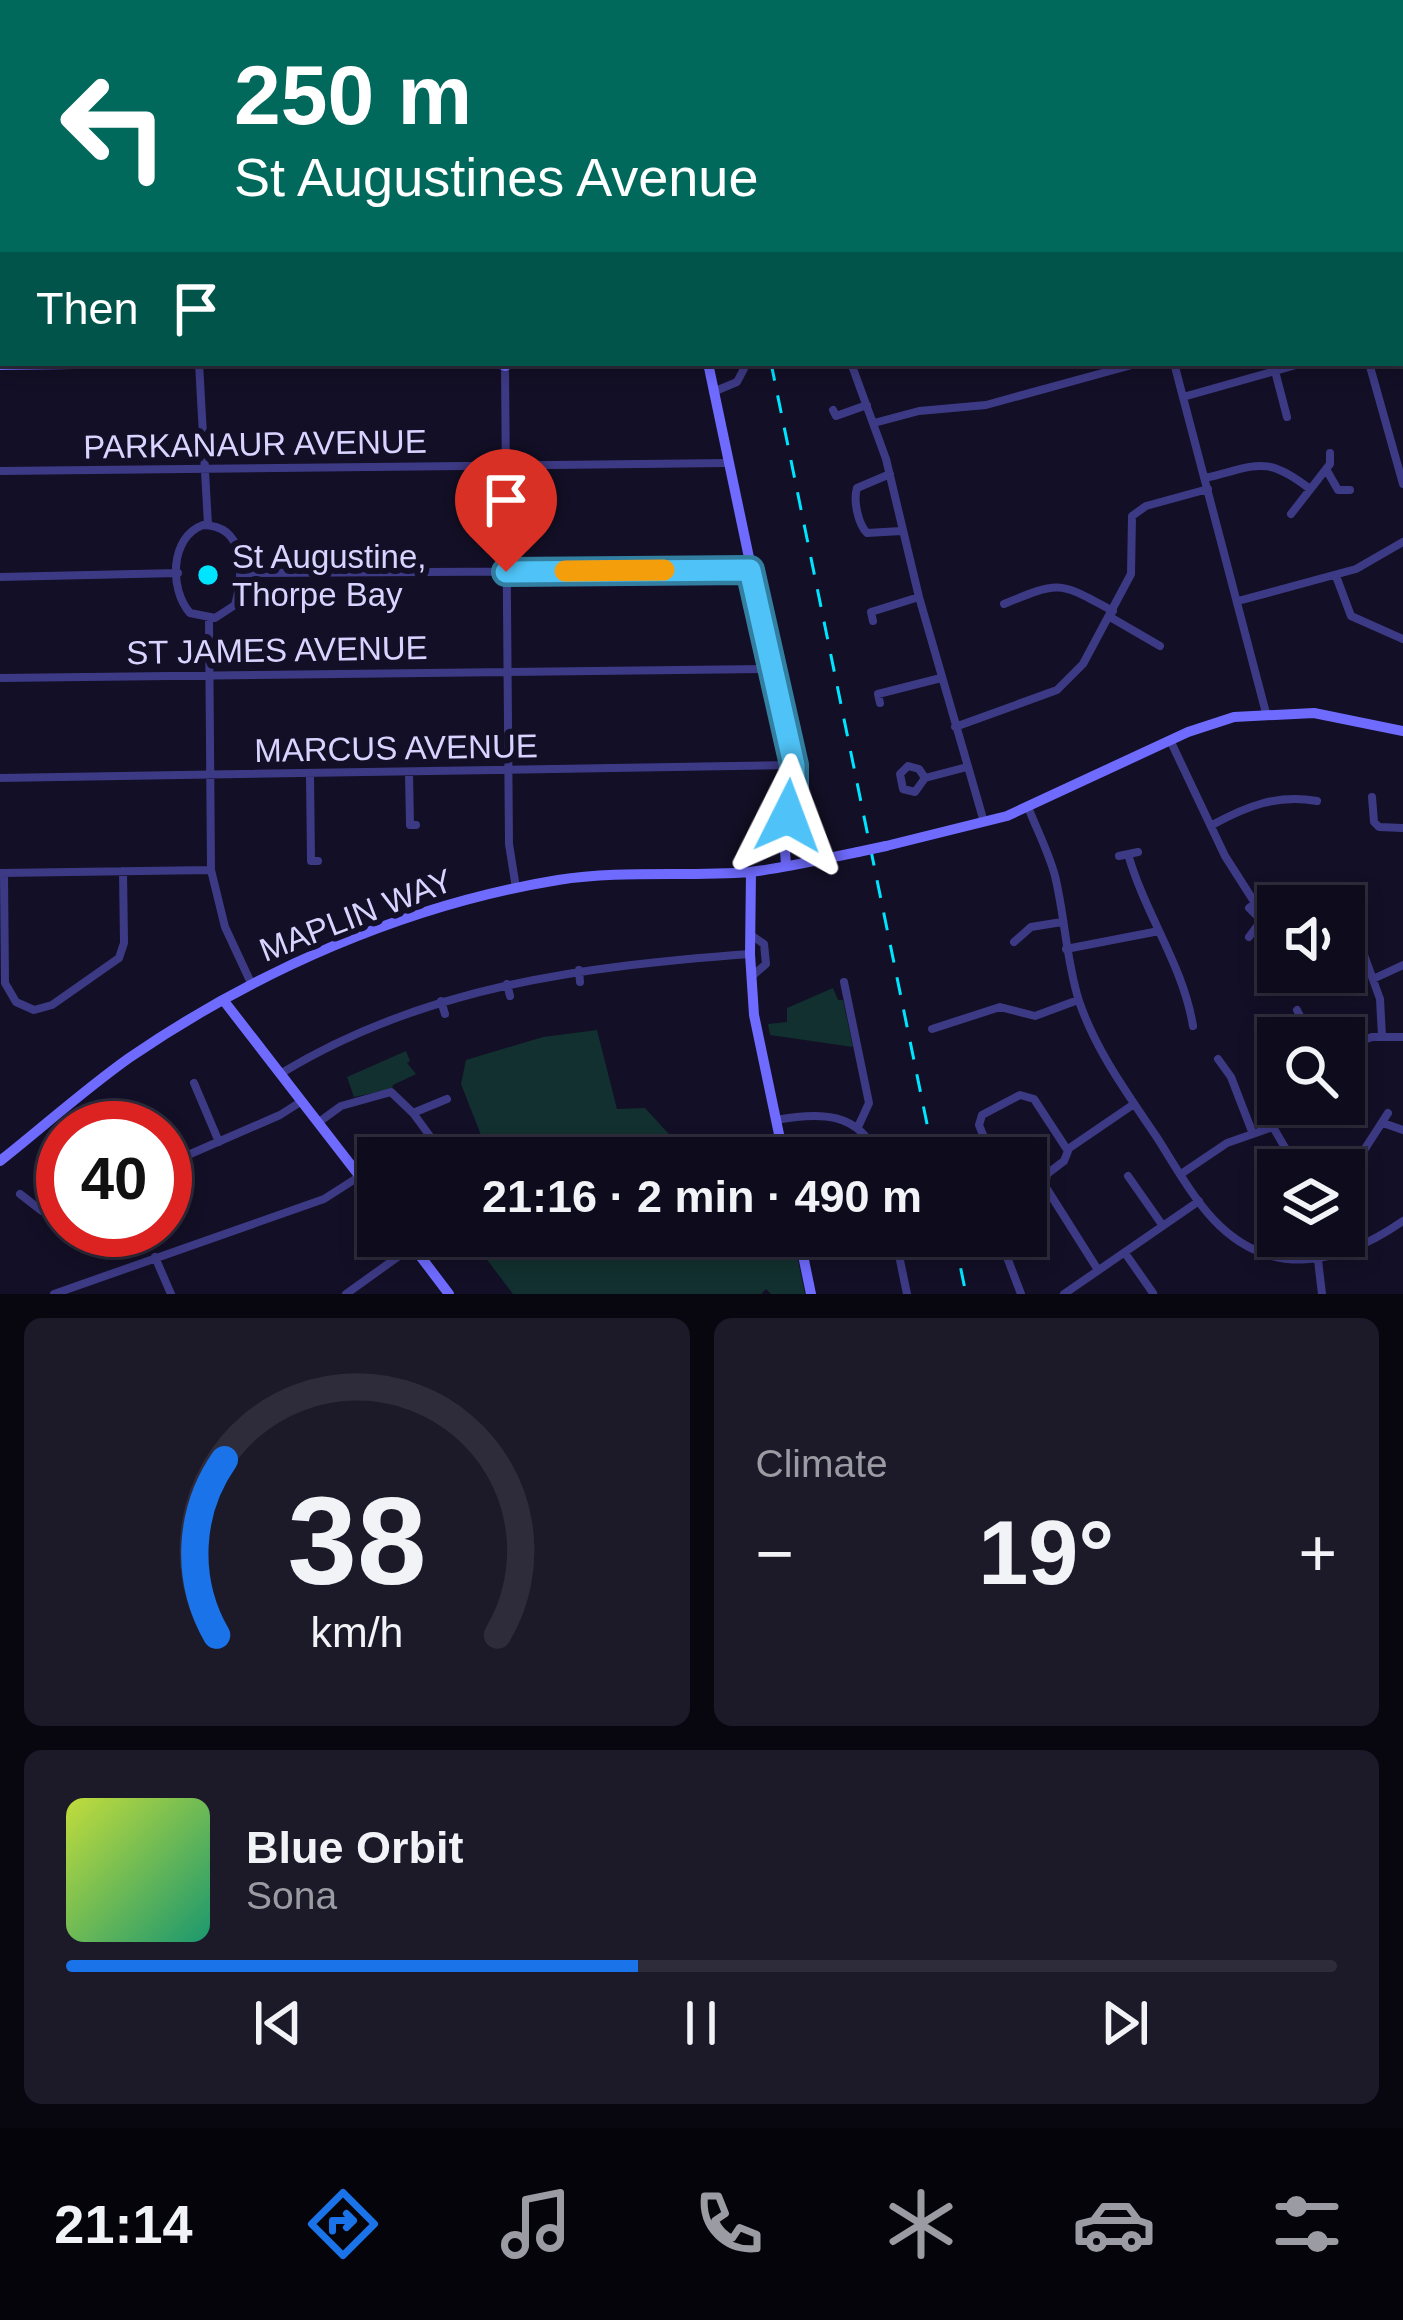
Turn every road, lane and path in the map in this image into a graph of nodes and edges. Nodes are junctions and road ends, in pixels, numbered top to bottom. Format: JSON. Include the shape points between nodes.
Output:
{"nodes":[{"id":1,"x":199,"y":366,"type":"edge"},
{"id":2,"x":505,"y":366,"type":"edge"},
{"id":3,"x":709,"y":366,"type":"edge"},
{"id":4,"x":745,"y":366,"type":"edge"},
{"id":5,"x":852,"y":366,"type":"edge"},
{"id":6,"x":1128,"y":366,"type":"edge"},
{"id":7,"x":1175,"y":366,"type":"edge"},
{"id":8,"x":1292,"y":366,"type":"edge"},
{"id":9,"x":1370,"y":366,"type":"edge"},
{"id":10,"x":1275,"y":371,"type":"junction"},
{"id":11,"x":713,"y":392,"type":"junction"},
{"id":12,"x":1183,"y":397,"type":"junction"},
{"id":13,"x":867,"y":405,"type":"junction"},
{"id":14,"x":836,"y":416,"type":"dead end"},
{"id":15,"x":1287,"y":417,"type":"dead end"},
{"id":16,"x":874,"y":424,"type":"junction"},
{"id":17,"x":1330,"y":453,"type":"dead end"},
{"id":18,"x":727,"y":463,"type":"junction"},
{"id":19,"x":506,"y":465,"type":"junction"},
{"id":20,"x":206,"y":469,"type":"junction"},
{"id":21,"x":1326,"y":469,"type":"junction"},
{"id":22,"x":0,"y":472,"type":"edge"},
{"id":23,"x":890,"y":474,"type":"junction"},
{"id":24,"x":1207,"y":484,"type":"junction"},
{"id":25,"x":1403,"y":484,"type":"edge"},
{"id":26,"x":1310,"y":489,"type":"junction"},
{"id":27,"x":1350,"y":490,"type":"dead end"},
{"id":28,"x":1291,"y":514,"type":"dead end"},
{"id":29,"x":208,"y":525,"type":"junction"},
{"id":30,"x":901,"y":531,"type":"junction"},
{"id":31,"x":1403,"y":542,"type":"edge"},
{"id":32,"x":750,"y":570,"type":"junction"},
{"id":33,"x":506,"y":572,"type":"junction"},
{"id":34,"x":178,"y":573,"type":"junction"},
{"id":35,"x":240,"y":573,"type":"junction"},
{"id":36,"x":1336,"y":576,"type":"junction"},
{"id":37,"x":0,"y":577,"type":"edge"},
{"id":38,"x":919,"y":597,"type":"junction"},
{"id":39,"x":1238,"y":601,"type":"junction"},
{"id":40,"x":1004,"y":604,"type":"dead end"},
{"id":41,"x":871,"y":612,"type":"dead end"},
{"id":42,"x":1111,"y":614,"type":"junction"},
{"id":43,"x":209,"y":618,"type":"junction"},
{"id":44,"x":1402,"y":638,"type":"edge"},
{"id":45,"x":1160,"y":646,"type":"dead end"},
{"id":46,"x":771,"y":669,"type":"junction"},
{"id":47,"x":507,"y":672,"type":"junction"},
{"id":48,"x":209,"y":674,"type":"junction"},
{"id":49,"x":0,"y":678,"type":"edge"},
{"id":50,"x":941,"y":679,"type":"junction"},
{"id":51,"x":878,"y":694,"type":"dead end"},
{"id":52,"x":1265,"y":713,"type":"junction"},
{"id":53,"x":955,"y":727,"type":"junction"},
{"id":54,"x":1403,"y":731,"type":"edge"},
{"id":55,"x":1170,"y":740,"type":"junction"},
{"id":56,"x":794,"y":765,"type":"junction"},
{"id":57,"x":967,"y":767,"type":"junction"},
{"id":58,"x":508,"y":770,"type":"junction"},
{"id":59,"x":410,"y":772,"type":"junction"},
{"id":60,"x":310,"y":774,"type":"junction"},
{"id":61,"x":210,"y":776,"type":"junction"},
{"id":62,"x":0,"y":778,"type":"edge"},
{"id":63,"x":925,"y":778,"type":"dead end"},
{"id":64,"x":794,"y":795,"type":"junction"},
{"id":65,"x":1372,"y":797,"type":"dead end"},
{"id":66,"x":1317,"y":801,"type":"dead end"},
{"id":67,"x":1028,"y":807,"type":"junction"},
{"id":68,"x":984,"y":822,"type":"junction"},
{"id":69,"x":410,"y":825,"type":"dead end"},
{"id":70,"x":1212,"y":825,"type":"junction"},
{"id":71,"x":1403,"y":828,"type":"edge"},
{"id":72,"x":812,"y":838,"type":"dead end"},
{"id":73,"x":1129,"y":854,"type":"dead end"},
{"id":74,"x":311,"y":861,"type":"dead end"},
{"id":75,"x":786,"y":865,"type":"junction"},
{"id":76,"x":212,"y":870,"type":"junction"},
{"id":77,"x":123,"y":872,"type":"junction"},
{"id":78,"x":751,"y":872,"type":"junction"},
{"id":79,"x":2,"y":873,"type":"edge"},
{"id":80,"x":516,"y":888,"type":"junction"},
{"id":81,"x":1257,"y":918,"type":"edge"},
{"id":82,"x":1062,"y":922,"type":"junction"},
{"id":83,"x":1257,"y":926,"type":"edge"},
{"id":84,"x":1159,"y":931,"type":"junction"},
{"id":85,"x":750,"y":935,"type":"junction"},
{"id":86,"x":1249,"y":937,"type":"dead end"},
{"id":87,"x":1014,"y":942,"type":"dead end"},
{"id":88,"x":1066,"y":950,"type":"junction"},
{"id":89,"x":750,"y":954,"type":"junction"},
{"id":90,"x":1365,"y":958,"type":"edge"},
{"id":91,"x":1403,"y":965,"type":"edge"},
{"id":92,"x":579,"y":970,"type":"junction"},
{"id":93,"x":751,"y":977,"type":"junction"},
{"id":94,"x":1372,"y":980,"type":"junction"},
{"id":95,"x":580,"y":982,"type":"dead end"},
{"id":96,"x":844,"y":982,"type":"dead end"},
{"id":97,"x":507,"y":984,"type":"junction"},
{"id":98,"x":252,"y":985,"type":"junction"},
{"id":99,"x":510,"y":996,"type":"dead end"},
{"id":100,"x":224,"y":1000,"type":"junction"},
{"id":101,"x":1079,"y":1000,"type":"junction"},
{"id":102,"x":441,"y":1001,"type":"junction"},
{"id":103,"x":1297,"y":1010,"type":"dead end"},
{"id":104,"x":445,"y":1014,"type":"dead end"},
{"id":105,"x":1300,"y":1017,"type":"edge"},
{"id":106,"x":1193,"y":1026,"type":"dead end"},
{"id":107,"x":932,"y":1029,"type":"dead end"},
{"id":108,"x":1382,"y":1036,"type":"junction"},
{"id":109,"x":1403,"y":1037,"type":"edge"},
{"id":110,"x":1365,"y":1041,"type":"edge"},
{"id":111,"x":1218,"y":1059,"type":"dead end"},
{"id":112,"x":280,"y":1074,"type":"junction"},
{"id":113,"x":194,"y":1084,"type":"dead end"},
{"id":114,"x":441,"y":1098,"type":"dead end"},
{"id":115,"x":302,"y":1101,"type":"junction"},
{"id":116,"x":1134,"y":1104,"type":"junction"},
{"id":117,"x":413,"y":1112,"type":"junction"},
{"id":118,"x":776,"y":1120,"type":"junction"},
{"id":119,"x":319,"y":1122,"type":"junction"},
{"id":120,"x":1275,"y":1125,"type":"edge"},
{"id":121,"x":858,"y":1127,"type":"junction"},
{"id":122,"x":1273,"y":1127,"type":"junction"},
{"id":123,"x":1403,"y":1130,"type":"edge"},
{"id":124,"x":1253,"y":1135,"type":"junction"},
{"id":125,"x":431,"y":1137,"type":"edge"},
{"id":126,"x":780,"y":1137,"type":"edge"},
{"id":127,"x":867,"y":1137,"type":"edge"},
{"id":128,"x":984,"y":1137,"type":"edge"},
{"id":129,"x":219,"y":1142,"type":"junction"},
{"id":130,"x":1286,"y":1149,"type":"edge"},
{"id":131,"x":1365,"y":1150,"type":"edge"},
{"id":132,"x":1068,"y":1151,"type":"junction"},
{"id":133,"x":192,"y":1154,"type":"edge"},
{"id":134,"x":0,"y":1161,"type":"edge"},
{"id":135,"x":357,"y":1172,"type":"edge"},
{"id":136,"x":1181,"y":1174,"type":"junction"},
{"id":137,"x":1128,"y":1175,"type":"dead end"},
{"id":138,"x":357,"y":1178,"type":"edge"},
{"id":139,"x":20,"y":1194,"type":"dead end"},
{"id":140,"x":1199,"y":1201,"type":"junction"},
{"id":141,"x":36,"y":1210,"type":"edge"},
{"id":142,"x":1403,"y":1221,"type":"edge"},
{"id":143,"x":1163,"y":1226,"type":"junction"},
{"id":144,"x":192,"y":1244,"type":"edge"},
{"id":145,"x":1125,"y":1253,"type":"junction"},
{"id":146,"x":155,"y":1257,"type":"joint"},
{"id":147,"x":390,"y":1257,"type":"edge"},
{"id":148,"x":421,"y":1257,"type":"edge"},
{"id":149,"x":803,"y":1257,"type":"edge"},
{"id":150,"x":899,"y":1257,"type":"edge"},
{"id":151,"x":1007,"y":1257,"type":"edge"},
{"id":152,"x":1318,"y":1259,"type":"junction"},
{"id":153,"x":1098,"y":1270,"type":"junction"},
{"id":154,"x":1153,"y":1293,"type":"edge"},
{"id":155,"x":54,"y":1294,"type":"edge"},
{"id":156,"x":171,"y":1294,"type":"edge"},
{"id":157,"x":346,"y":1294,"type":"edge"},
{"id":158,"x":449,"y":1294,"type":"edge"},
{"id":159,"x":811,"y":1294,"type":"edge"},
{"id":160,"x":907,"y":1294,"type":"edge"},
{"id":161,"x":1022,"y":1294,"type":"edge"},
{"id":162,"x":1064,"y":1294,"type":"edge"},
{"id":163,"x":1322,"y":1294,"type":"edge"}],
"edges":[{"from":1,"to":20,"type":"street"},
{"from":2,"to":19,"type":"street"},
{"from":3,"to":11,"type":"street"},
{"from":4,"to":11,"type":"street","via":[[737,382]]},
{"from":5,"to":13,"type":"street"},
{"from":6,"to":16,"type":"street","via":[[986,405]]},
{"from":7,"to":12,"type":"street"},
{"from":8,"to":10,"type":"street"},
{"from":9,"to":25,"type":"street"},
{"from":10,"to":12,"type":"street"},
{"from":10,"to":15,"type":"street"},
{"from":11,"to":18,"type":"street"},
{"from":12,"to":24,"type":"street"},
{"from":13,"to":14,"type":"street"},
{"from":13,"to":16,"type":"street"},
{"from":16,"to":23,"type":"street"},
{"from":17,"to":21,"type":"street"},
{"from":18,"to":19,"type":"street","name":"PARKANAUR AVENUE"},
{"from":18,"to":32,"type":"street"},
{"from":19,"to":20,"type":"street","name":"PARKANAUR AVENUE"},
{"from":19,"to":33,"type":"street"},
{"from":20,"to":22,"type":"street","name":"PARKANAUR AVENUE"},
{"from":20,"to":29,"type":"street"},
{"from":21,"to":26,"type":"street"},
{"from":21,"to":27,"type":"street","via":[[1339,490]]},
{"from":23,"to":30,"type":"street"},
{"from":23,"to":30,"type":"street","via":[[857,488],[856,504],[867,533]]},
{"from":24,"to":26,"type":"street","via":[[1272,464]]},
{"from":24,"to":39,"type":"street"},
{"from":24,"to":42,"type":"street","via":[[1132,516],[1133,564]]},
{"from":26,"to":28,"type":"street"},
{"from":29,"to":34,"type":"street","via":[[185,535]]},
{"from":29,"to":35,"type":"street","via":[[233,536]]},
{"from":30,"to":38,"type":"street"},
{"from":31,"to":36,"type":"street"},
{"from":32,"to":33,"type":"street"},
{"from":32,"to":46,"type":"street"},
{"from":33,"to":35,"type":"street"},
{"from":33,"to":47,"type":"street"},
{"from":34,"to":37,"type":"street"},
{"from":34,"to":43,"type":"street","via":[[185,608]]},
{"from":35,"to":43,"type":"street","via":[[235,605]]},
{"from":36,"to":39,"type":"street"},
{"from":36,"to":44,"type":"street","via":[[1351,616]]},
{"from":38,"to":41,"type":"street"},
{"from":38,"to":50,"type":"street"},
{"from":39,"to":52,"type":"street"},
{"from":40,"to":42,"type":"street","via":[[1061,585]]},
{"from":42,"to":45,"type":"street"},
{"from":42,"to":53,"type":"street","via":[[1087,659],[1057,691]]},
{"from":43,"to":48,"type":"street"},
{"from":46,"to":47,"type":"street","name":"ST JAMES AVENUE"},
{"from":46,"to":56,"type":"street"},
{"from":47,"to":48,"type":"street","name":"ST JAMES AVENUE"},
{"from":47,"to":58,"type":"street"},
{"from":48,"to":49,"type":"street","name":"ST JAMES AVENUE"},
{"from":48,"to":61,"type":"street"},
{"from":50,"to":51,"type":"street"},
{"from":50,"to":53,"type":"street"},
{"from":52,"to":54,"type":"street","name":"MAPLIN WAY","via":[[1314,713]]},
{"from":52,"to":55,"type":"street","name":"MAPLIN WAY"},
{"from":53,"to":57,"type":"street"},
{"from":55,"to":67,"type":"street","name":"MAPLIN WAY"},
{"from":55,"to":70,"type":"street"},
{"from":56,"to":58,"type":"street","name":"MARCUS AVENUE"},
{"from":56,"to":64,"type":"street"},
{"from":57,"to":63,"type":"street"},
{"from":57,"to":68,"type":"street"},
{"from":58,"to":59,"type":"street","name":"MARCUS AVENUE"},
{"from":58,"to":80,"type":"street"},
{"from":59,"to":60,"type":"street","name":"MARCUS AVENUE"},
{"from":59,"to":69,"type":"street"},
{"from":60,"to":61,"type":"street","name":"MARCUS AVENUE"},
{"from":60,"to":74,"type":"street"},
{"from":61,"to":62,"type":"street","name":"MARCUS AVENUE"},
{"from":61,"to":76,"type":"street"},
{"from":64,"to":72,"type":"street"},
{"from":64,"to":75,"type":"street"},
{"from":65,"to":71,"type":"street","via":[[1374,822]]},
{"from":66,"to":70,"type":"street","via":[[1265,801]]},
{"from":67,"to":68,"type":"street","name":"MAPLIN WAY"},
{"from":67,"to":82,"type":"street","via":[[1054,873]]},
{"from":68,"to":75,"type":"street","name":"MAPLIN WAY","bridge":true},
{"from":70,"to":81,"type":"street"},
{"from":73,"to":84,"type":"street"},
{"from":75,"to":78,"type":"street","name":"MAPLIN WAY"},
{"from":76,"to":77,"type":"street"},
{"from":76,"to":98,"type":"street","via":[[224,927]]},
{"from":77,"to":79,"type":"street"},
{"from":77,"to":79,"type":"street","via":[[119,958],[34,1010],[16,1002],[5,983]]},
{"from":78,"to":80,"type":"street","name":"MAPLIN WAY","via":[[591,875]]},
{"from":78,"to":85,"type":"street"},
{"from":80,"to":98,"type":"street","name":"MAPLIN WAY","via":[[387,926]]},
{"from":82,"to":87,"type":"street","via":[[1031,927]]},
{"from":82,"to":88,"type":"street"},
{"from":83,"to":86,"type":"street"},
{"from":84,"to":88,"type":"street"},
{"from":84,"to":106,"type":"street"},
{"from":85,"to":89,"type":"street"},
{"from":85,"to":93,"type":"street","via":[[765,949],[765,965]]},
{"from":88,"to":101,"type":"street"},
{"from":89,"to":92,"type":"street"},
{"from":89,"to":93,"type":"street"},
{"from":90,"to":94,"type":"street"},
{"from":91,"to":94,"type":"street"},
{"from":92,"to":95,"type":"street"},
{"from":92,"to":97,"type":"street"},
{"from":93,"to":118,"type":"street"},
{"from":94,"to":108,"type":"street"},
{"from":96,"to":121,"type":"street","via":[[868,1103]]},
{"from":97,"to":99,"type":"street"},
{"from":97,"to":102,"type":"street"},
{"from":98,"to":100,"type":"street","name":"MAPLIN WAY"},
{"from":100,"to":112,"type":"street"},
{"from":100,"to":134,"type":"street","name":"MAPLIN WAY","via":[[113,1070]]},
{"from":101,"to":107,"type":"street","via":[[1035,1016],[1000,1007]]},
{"from":101,"to":116,"type":"street"},
{"from":102,"to":104,"type":"street"},
{"from":102,"to":112,"type":"street"},
{"from":103,"to":105,"type":"street"},
{"from":108,"to":109,"type":"street"},
{"from":108,"to":110,"type":"street"},
{"from":111,"to":124,"type":"street"},
{"from":112,"to":115,"type":"street"},
{"from":113,"to":129,"type":"street"},
{"from":114,"to":117,"type":"street"},
{"from":115,"to":119,"type":"street"},
{"from":115,"to":129,"type":"street"},
{"from":116,"to":132,"type":"street"},
{"from":116,"to":136,"type":"street"},
{"from":117,"to":119,"type":"street","via":[[386,1090]]},
{"from":117,"to":125,"type":"street"},
{"from":118,"to":121,"type":"street","via":[[820,1114]]},
{"from":118,"to":126,"type":"street"},
{"from":119,"to":135,"type":"street"},
{"from":120,"to":122,"type":"street"},
{"from":121,"to":127,"type":"street"},
{"from":122,"to":124,"type":"street"},
{"from":122,"to":130,"type":"street"},
{"from":123,"to":131,"type":"street","via":[[1385,1118]]},
{"from":124,"to":136,"type":"street"},
{"from":128,"to":132,"type":"street","via":[[982,1115],[1023,1094]]},
{"from":129,"to":133,"type":"street"},
{"from":132,"to":153,"type":"street","via":[[1044,1181]]},
{"from":136,"to":140,"type":"street"},
{"from":137,"to":143,"type":"street"},
{"from":138,"to":144,"type":"street","via":[[323,1199]]},
{"from":139,"to":141,"type":"street"},
{"from":140,"to":143,"type":"street"},
{"from":140,"to":152,"type":"street","via":[[1249,1246]]},
{"from":142,"to":152,"type":"street","via":[[1361,1247]]},
{"from":143,"to":145,"type":"street"},
{"from":145,"to":153,"type":"street"},
{"from":145,"to":154,"type":"street"},
{"from":146,"to":155,"type":"street"},
{"from":146,"to":156,"type":"street"},
{"from":147,"to":157,"type":"street"},
{"from":148,"to":158,"type":"street"},
{"from":149,"to":159,"type":"street"},
{"from":150,"to":160,"type":"street"},
{"from":151,"to":161,"type":"street"},
{"from":152,"to":163,"type":"street"},
{"from":153,"to":162,"type":"street"}]}
